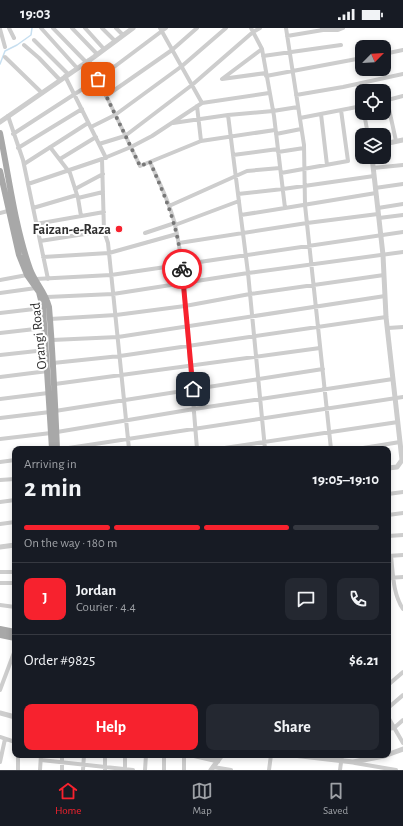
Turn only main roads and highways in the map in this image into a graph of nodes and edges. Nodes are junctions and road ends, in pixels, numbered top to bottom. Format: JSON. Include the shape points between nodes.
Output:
{"nodes":[{"id":1,"x":0,"y":133,"type":"edge"},
{"id":2,"x":0,"y":172,"type":"edge"},
{"id":3,"x":51,"y":368,"type":"junction"},
{"id":4,"x":52,"y":412,"type":"junction"},
{"id":5,"x":54,"y":433,"type":"junction"},
{"id":6,"x":52,"y":446,"type":"edge"},
{"id":7,"x":56,"y":446,"type":"edge"},
{"id":8,"x":0,"y":629,"type":"edge"},
{"id":9,"x":12,"y":631,"type":"edge"},
{"id":10,"x":0,"y":635,"type":"edge"},
{"id":11,"x":12,"y":637,"type":"edge"}],
"edges":[{"from":1,"to":3,"type":"main road","name":"Orangi Road","via":[[22,242],[30,269],[47,297],[52,340]]},
{"from":2,"to":3,"type":"main road","name":"Orangi Road","via":[[19,255],[40,296],[46,350]]},
{"from":3,"to":4,"type":"main road","name":"Orangi Road","via":[[48,393]]},
{"from":3,"to":4,"type":"main road","name":"Orangi Road","via":[[55,384]]},
{"from":4,"to":5,"type":"main road","name":"Orangi Road"},
{"from":5,"to":6,"type":"main road","name":"Orangi Road"},
{"from":5,"to":7,"type":"main road","name":"Orangi Road"},
{"from":8,"to":9,"type":"main road"},
{"from":10,"to":11,"type":"main road"}]}
